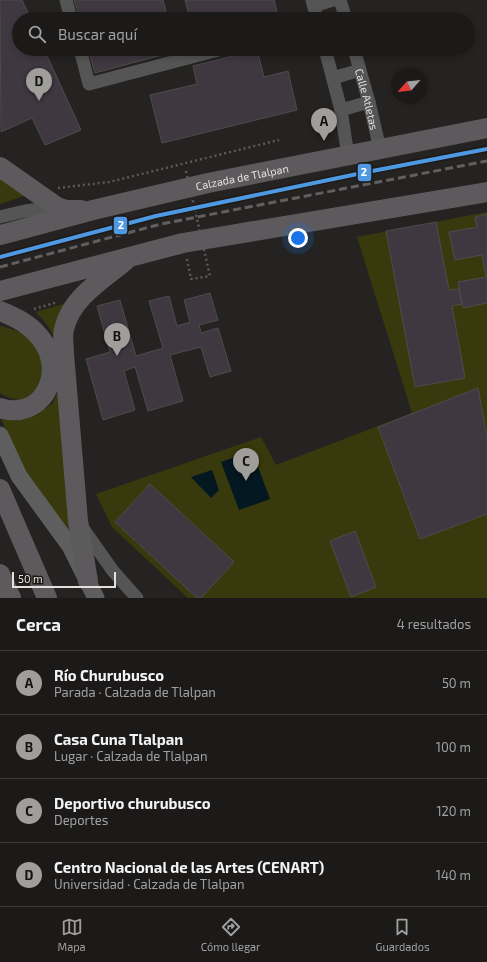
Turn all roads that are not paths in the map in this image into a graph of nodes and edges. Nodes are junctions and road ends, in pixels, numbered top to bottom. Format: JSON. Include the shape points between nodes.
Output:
{"nodes":[{"id":1,"x":66,"y":0,"type":"edge"},
{"id":2,"x":333,"y":0,"type":"edge"},
{"id":3,"x":340,"y":0,"type":"edge"},
{"id":4,"x":313,"y":3,"type":"edge"},
{"id":5,"x":69,"y":12,"type":"edge"},
{"id":6,"x":344,"y":12,"type":"edge"},
{"id":7,"x":82,"y":56,"type":"edge"},
{"id":8,"x":195,"y":56,"type":"edge"},
{"id":9,"x":327,"y":56,"type":"edge"},
{"id":10,"x":356,"y":56,"type":"edge"},
{"id":11,"x":360,"y":70,"type":"junction"},
{"id":12,"x":333,"y":78,"type":"junction"},
{"id":13,"x":369,"y":102,"type":"junction"},
{"id":14,"x":341,"y":110,"type":"junction"},
{"id":15,"x":487,"y":128,"type":"edge"},
{"id":16,"x":380,"y":149,"type":"junction"},
{"id":17,"x":348,"y":156,"type":"junction"},
{"id":18,"x":0,"y":167,"type":"edge"},
{"id":19,"x":487,"y":192,"type":"edge"},
{"id":20,"x":56,"y":197,"type":"junction"},
{"id":21,"x":93,"y":210,"type":"junction"},
{"id":22,"x":0,"y":217,"type":"edge"},
{"id":23,"x":0,"y":235,"type":"edge"},
{"id":24,"x":132,"y":256,"type":"junction"},
{"id":25,"x":0,"y":291,"type":"edge"},
{"id":26,"x":0,"y":311,"type":"edge"},
{"id":27,"x":0,"y":408,"type":"edge"},
{"id":28,"x":0,"y":435,"type":"edge"},
{"id":29,"x":0,"y":489,"type":"edge"},
{"id":30,"x":78,"y":521,"type":"junction"},
{"id":31,"x":0,"y":574,"type":"edge"},
{"id":32,"x":92,"y":589,"type":"edge"},
{"id":33,"x":11,"y":598,"type":"edge"},
{"id":34,"x":47,"y":598,"type":"edge"},
{"id":35,"x":137,"y":598,"type":"edge"}],
"edges":[{"from":1,"to":5,"type":"street"},
{"from":2,"to":4,"type":"street"},
{"from":3,"to":6,"type":"street"},
{"from":7,"to":8,"type":"street","via":[[89,84]]},
{"from":9,"to":12,"type":"street"},
{"from":10,"to":11,"type":"street","name":"Calle Atletas"},
{"from":11,"to":12,"type":"street"},
{"from":11,"to":13,"type":"street","name":"Calle Atletas"},
{"from":12,"to":14,"type":"street"},
{"from":13,"to":14,"type":"street"},
{"from":13,"to":16,"type":"street","name":"Calle Atletas"},
{"from":14,"to":17,"type":"street"},
{"from":15,"to":16,"type":"highway","name":"Calzada de Tlalpan"},
{"from":16,"to":17,"type":"highway","name":"Calzada de Tlalpan"},
{"from":17,"to":21,"type":"highway","name":"Calzada de Tlalpan","via":[[208,183]]},
{"from":18,"to":20,"type":"highway"},
{"from":19,"to":24,"type":"highway","via":[[183,243]]},
{"from":20,"to":21,"type":"highway","via":[[66,210]]},
{"from":20,"to":22,"type":"street","via":[[26,211]]},
{"from":21,"to":23,"type":"highway","name":"Calzada de Tlalpan"},
{"from":24,"to":25,"type":"highway"},
{"from":24,"to":30,"type":"highway","via":[[82,297],[71,312],[64,331]]},
{"from":26,"to":27,"type":"highway","via":[[23,321],[37,333],[50,355],[52,373],[47,391],[37,402],[23,410]]},
{"from":28,"to":32,"type":"main road","via":[[19,476],[70,546]]},
{"from":29,"to":34,"type":"highway"},
{"from":30,"to":32,"type":"highway"},
{"from":30,"to":35,"type":"street","via":[[113,571]]},
{"from":31,"to":33,"type":"highway"}]}
